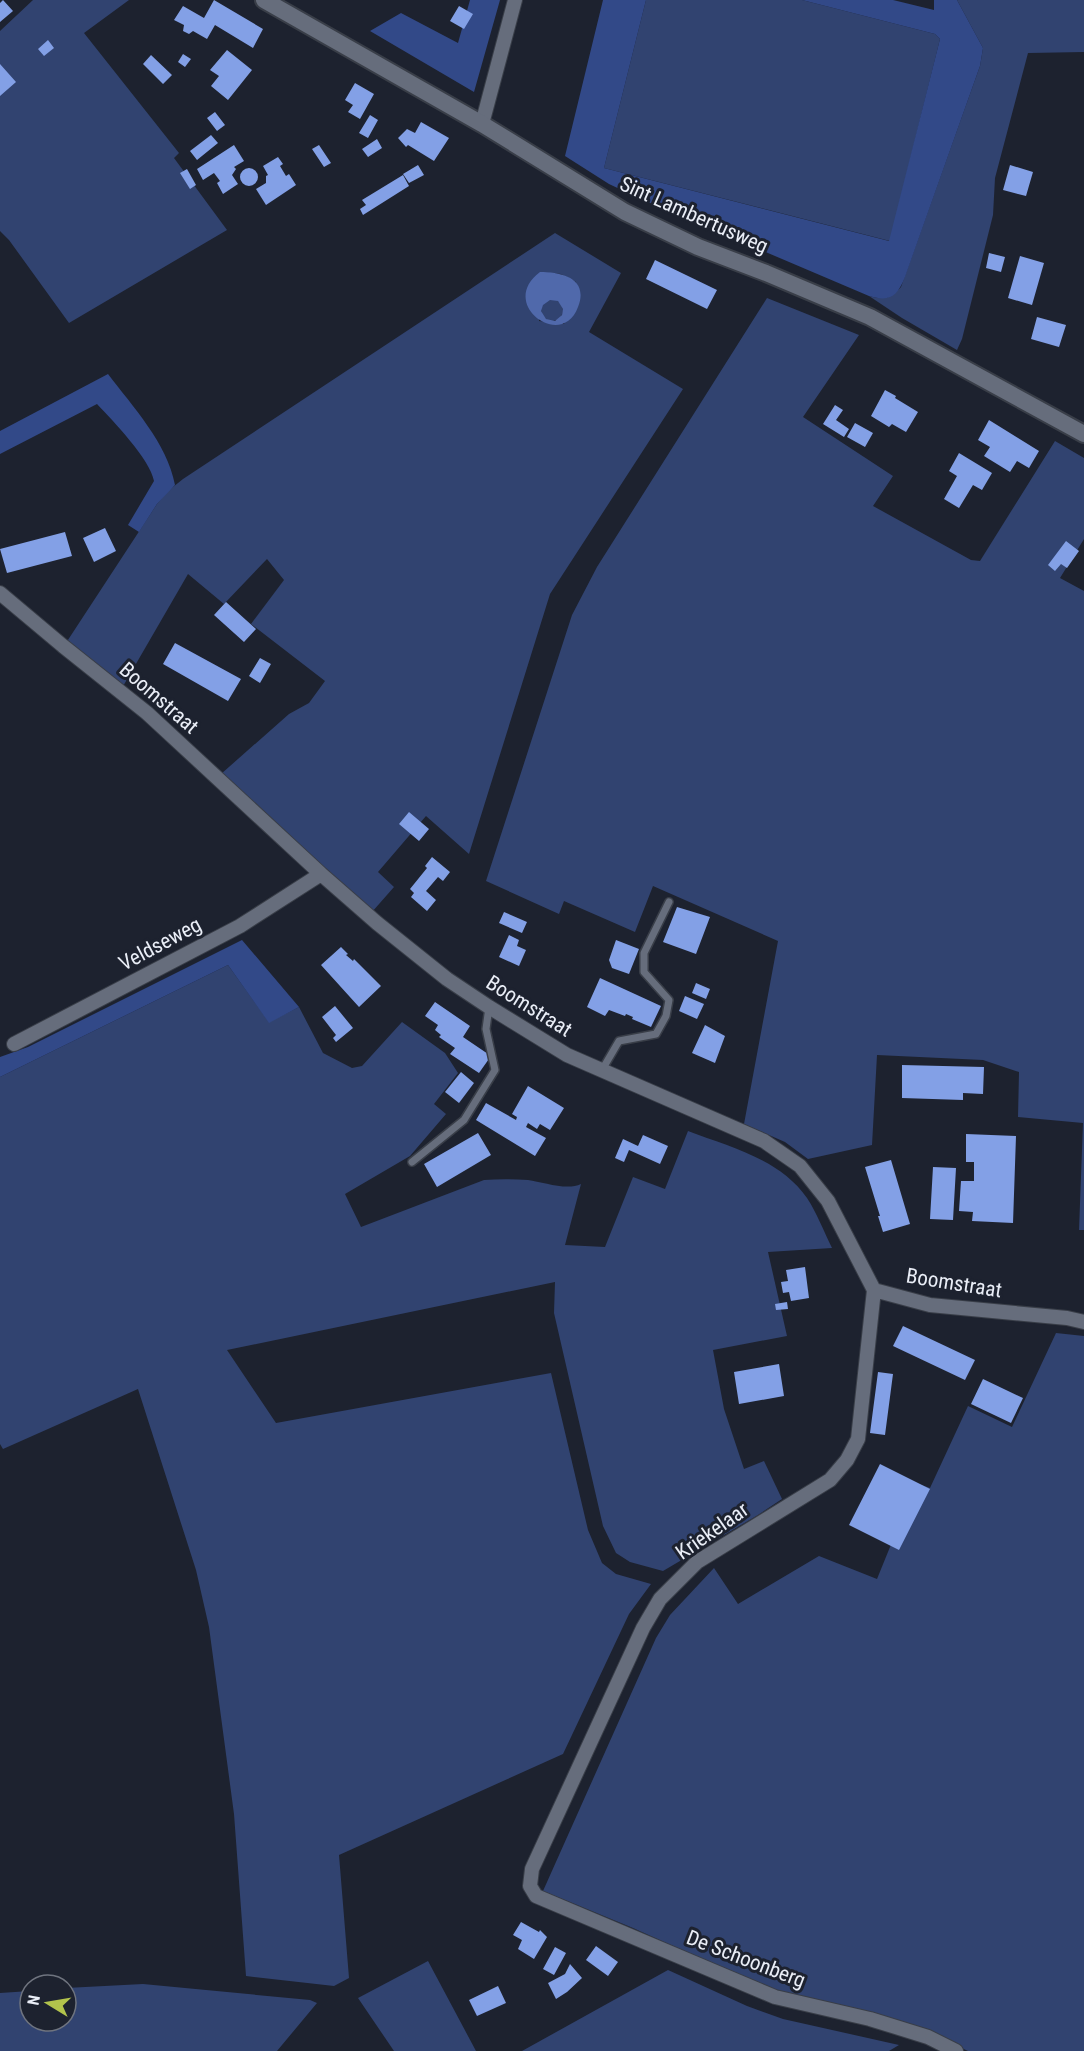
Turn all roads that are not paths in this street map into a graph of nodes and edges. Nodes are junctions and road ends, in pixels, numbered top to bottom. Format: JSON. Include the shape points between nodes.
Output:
{"nodes":[{"id":1,"x":264,"y":0,"type":"edge"},
{"id":2,"x":515,"y":0,"type":"edge"},
{"id":3,"x":482,"y":124,"type":"junction"},
{"id":4,"x":1084,"y":434,"type":"edge"},
{"id":5,"x":0,"y":593,"type":"edge"},
{"id":6,"x":321,"y":874,"type":"junction"},
{"id":7,"x":669,"y":902,"type":"dead end"},
{"id":8,"x":489,"y":1007,"type":"junction"},
{"id":9,"x":14,"y":1044,"type":"dead end"},
{"id":10,"x":602,"y":1070,"type":"junction"},
{"id":11,"x":412,"y":1161,"type":"dead end"},
{"id":12,"x":874,"y":1290,"type":"junction"},
{"id":13,"x":1084,"y":1322,"type":"edge"},
{"id":14,"x":530,"y":1886,"type":"joint"},
{"id":15,"x":956,"y":2051,"type":"edge"}],
"edges":[{"from":1,"to":3,"type":"street","name":"Sint Lambertusweg"},
{"from":2,"to":3,"type":"street"},
{"from":3,"to":4,"type":"street","name":"Sint Lambertusweg","via":[[625,212],[698,247],[870,317]]},
{"from":5,"to":6,"type":"street","name":"Boomstraat","via":[[147,713]]},
{"from":6,"to":8,"type":"street","name":"Boomstraat","via":[[438,972]]},
{"from":6,"to":9,"type":"street","name":"Veldseweg","via":[[240,926]]},
{"from":7,"to":10,"type":"lane","via":[[644,952],[644,972],[669,1000],[666,1016],[656,1034],[619,1041]]},
{"from":8,"to":10,"type":"street","name":"Boomstraat","via":[[567,1055]]},
{"from":8,"to":11,"type":"lane","via":[[486,1029],[495,1070],[464,1120]]},
{"from":10,"to":12,"type":"street","name":"Boomstraat","via":[[764,1141],[801,1166],[828,1201]]},
{"from":12,"to":13,"type":"street","name":"Boomstraat","via":[[930,1305]]},
{"from":12,"to":14,"type":"street","name":"Kriekelaar","via":[[858,1439],[847,1460],[830,1480],[697,1562],[660,1599],[532,1869]]},
{"from":14,"to":15,"type":"street","name":"De Schoonberg","via":[[536,1896],[775,1997],[870,2019],[928,2037]]}]}
